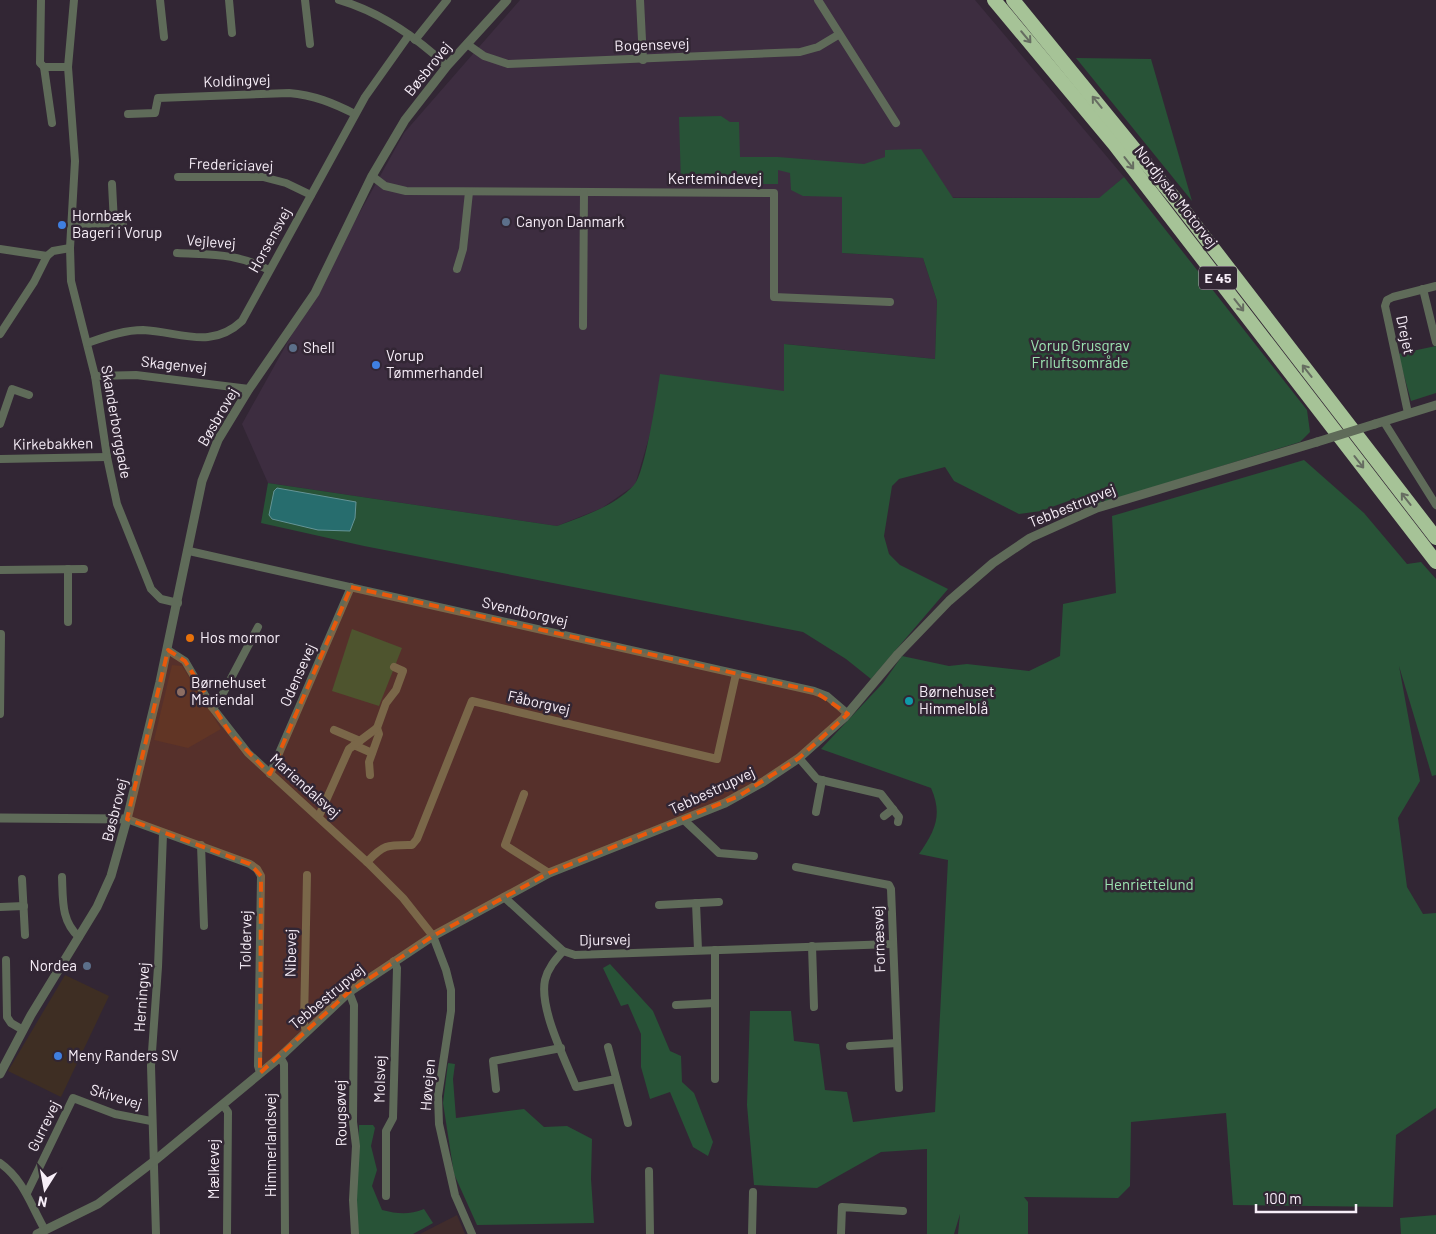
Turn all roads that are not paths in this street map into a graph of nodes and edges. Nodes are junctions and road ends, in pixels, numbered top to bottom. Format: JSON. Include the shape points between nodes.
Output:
{"nodes":[{"id":1,"x":41,"y":0,"type":"edge"},
{"id":2,"x":74,"y":0,"type":"edge"},
{"id":3,"x":160,"y":0,"type":"edge"},
{"id":4,"x":229,"y":0,"type":"edge"},
{"id":5,"x":305,"y":0,"type":"edge"},
{"id":6,"x":339,"y":0,"type":"edge"},
{"id":7,"x":448,"y":0,"type":"edge"},
{"id":8,"x":507,"y":0,"type":"edge"},
{"id":9,"x":640,"y":0,"type":"edge"},
{"id":10,"x":818,"y":0,"type":"edge"},
{"id":11,"x":994,"y":0,"type":"edge"},
{"id":12,"x":1013,"y":0,"type":"edge"},
{"id":13,"x":357,"y":3,"type":"edge"},
{"id":14,"x":232,"y":32,"type":"dead end"},
{"id":15,"x":838,"y":35,"type":"junction"},
{"id":16,"x":164,"y":37,"type":"dead end"},
{"id":17,"x":412,"y":37,"type":"junction"},
{"id":18,"x":310,"y":44,"type":"dead end"},
{"id":19,"x":467,"y":44,"type":"junction"},
{"id":20,"x":642,"y":60,"type":"junction"},
{"id":21,"x":447,"y":66,"type":"junction"},
{"id":22,"x":44,"y":67,"type":"junction"},
{"id":23,"x":68,"y":67,"type":"junction"},
{"id":24,"x":128,"y":114,"type":"dead end"},
{"id":25,"x":355,"y":114,"type":"junction"},
{"id":26,"x":52,"y":123,"type":"dead end"},
{"id":27,"x":896,"y":123,"type":"dead end"},
{"id":28,"x":372,"y":176,"type":"junction"},
{"id":29,"x":178,"y":177,"type":"dead end"},
{"id":30,"x":112,"y":184,"type":"dead end"},
{"id":31,"x":469,"y":192,"type":"junction"},
{"id":32,"x":584,"y":192,"type":"junction"},
{"id":33,"x":311,"y":195,"type":"junction"},
{"id":34,"x":123,"y":222,"type":"dead end"},
{"id":35,"x":114,"y":223,"type":"junction"},
{"id":36,"x":73,"y":224,"type":"junction"},
{"id":37,"x":70,"y":248,"type":"junction"},
{"id":38,"x":0,"y":249,"type":"edge"},
{"id":39,"x":177,"y":253,"type":"dead end"},
{"id":40,"x":47,"y":256,"type":"junction"},
{"id":41,"x":457,"y":269,"type":"dead end"},
{"id":42,"x":269,"y":270,"type":"junction"},
{"id":43,"x":1436,"y":286,"type":"edge"},
{"id":44,"x":1423,"y":289,"type":"junction"},
{"id":45,"x":890,"y":302,"type":"dead end"},
{"id":46,"x":583,"y":326,"type":"dead end"},
{"id":47,"x":0,"y":334,"type":"edge"},
{"id":48,"x":1436,"y":342,"type":"edge"},
{"id":49,"x":87,"y":343,"type":"junction"},
{"id":50,"x":95,"y":376,"type":"junction"},
{"id":51,"x":249,"y":389,"type":"junction"},
{"id":52,"x":29,"y":395,"type":"dead end"},
{"id":53,"x":1436,"y":405,"type":"edge"},
{"id":54,"x":1408,"y":414,"type":"junction"},
{"id":55,"x":1379,"y":423,"type":"junction"},
{"id":56,"x":0,"y":424,"type":"edge"},
{"id":57,"x":107,"y":457,"type":"junction"},
{"id":58,"x":0,"y":459,"type":"edge"},
{"id":59,"x":1436,"y":505,"type":"edge"},
{"id":60,"x":1436,"y":538,"type":"edge"},
{"id":61,"x":189,"y":551,"type":"junction"},
{"id":62,"x":1436,"y":562,"type":"edge"},
{"id":63,"x":68,"y":569,"type":"junction"},
{"id":64,"x":84,"y":569,"type":"dead end"},
{"id":65,"x":0,"y":570,"type":"edge"},
{"id":66,"x":351,"y":587,"type":"junction"},
{"id":67,"x":178,"y":603,"type":"junction"},
{"id":68,"x":68,"y":622,"type":"dead end"},
{"id":69,"x":258,"y":627,"type":"dead end"},
{"id":70,"x":0,"y":634,"type":"edge"},
{"id":71,"x":168,"y":650,"type":"junction"},
{"id":72,"x":394,"y":668,"type":"dead end"},
{"id":73,"x":736,"y":674,"type":"junction"},
{"id":74,"x":212,"y":707,"type":"junction"},
{"id":75,"x":0,"y":714,"type":"edge"},
{"id":76,"x":848,"y":714,"type":"junction"},
{"id":77,"x":377,"y":728,"type":"junction"},
{"id":78,"x":334,"y":730,"type":"dead end"},
{"id":79,"x":357,"y":743,"type":"junction"},
{"id":80,"x":372,"y":753,"type":"junction"},
{"id":81,"x":799,"y":758,"type":"junction"},
{"id":82,"x":270,"y":774,"type":"junction"},
{"id":83,"x":370,"y":775,"type":"dead end"},
{"id":84,"x":822,"y":780,"type":"junction"},
{"id":85,"x":524,"y":794,"type":"dead end"},
{"id":86,"x":893,"y":809,"type":"junction"},
{"id":87,"x":816,"y":812,"type":"dead end"},
{"id":88,"x":319,"y":816,"type":"junction"},
{"id":89,"x":884,"y":816,"type":"dead end"},
{"id":90,"x":0,"y":818,"type":"edge"},
{"id":91,"x":128,"y":819,"type":"junction"},
{"id":92,"x":684,"y":820,"type":"junction"},
{"id":93,"x":898,"y":822,"type":"dead end"},
{"id":94,"x":164,"y":834,"type":"junction"},
{"id":95,"x":201,"y":845,"type":"junction"},
{"id":96,"x":754,"y":856,"type":"dead end"},
{"id":97,"x":367,"y":862,"type":"junction"},
{"id":98,"x":796,"y":867,"type":"dead end"},
{"id":99,"x":549,"y":873,"type":"junction"},
{"id":100,"x":307,"y":875,"type":"dead end"},
{"id":101,"x":62,"y":877,"type":"dead end"},
{"id":102,"x":22,"y":879,"type":"dead end"},
{"id":103,"x":504,"y":897,"type":"junction"},
{"id":104,"x":719,"y":902,"type":"dead end"},
{"id":105,"x":696,"y":904,"type":"junction"},
{"id":106,"x":659,"y":905,"type":"dead end"},
{"id":107,"x":24,"y":906,"type":"junction"},
{"id":108,"x":0,"y":907,"type":"edge"},
{"id":109,"x":204,"y":926,"type":"dead end"},
{"id":110,"x":25,"y":935,"type":"dead end"},
{"id":111,"x":433,"y":936,"type":"junction"},
{"id":112,"x":79,"y":937,"type":"junction"},
{"id":113,"x":893,"y":944,"type":"junction"},
{"id":114,"x":812,"y":946,"type":"junction"},
{"id":115,"x":698,"y":950,"type":"junction"},
{"id":116,"x":715,"y":950,"type":"junction"},
{"id":117,"x":562,"y":951,"type":"junction"},
{"id":118,"x":6,"y":960,"type":"dead end"},
{"id":119,"x":394,"y":961,"type":"junction"},
{"id":120,"x":349,"y":992,"type":"junction"},
{"id":121,"x":715,"y":1003,"type":"junction"},
{"id":122,"x":676,"y":1005,"type":"dead end"},
{"id":123,"x":814,"y":1007,"type":"dead end"},
{"id":124,"x":23,"y":1030,"type":"junction"},
{"id":125,"x":306,"y":1032,"type":"junction"},
{"id":126,"x":897,"y":1043,"type":"junction"},
{"id":127,"x":850,"y":1046,"type":"dead end"},
{"id":128,"x":608,"y":1047,"type":"dead end"},
{"id":129,"x":561,"y":1048,"type":"junction"},
{"id":130,"x":280,"y":1057,"type":"junction"},
{"id":131,"x":260,"y":1073,"type":"junction"},
{"id":132,"x":0,"y":1074,"type":"edge"},
{"id":133,"x":616,"y":1079,"type":"junction"},
{"id":134,"x":715,"y":1079,"type":"dead end"},
{"id":135,"x":899,"y":1088,"type":"dead end"},
{"id":136,"x":496,"y":1089,"type":"dead end"},
{"id":137,"x":73,"y":1098,"type":"joint"},
{"id":138,"x":223,"y":1105,"type":"junction"},
{"id":139,"x":151,"y":1121,"type":"junction"},
{"id":140,"x":628,"y":1123,"type":"dead end"},
{"id":141,"x":153,"y":1162,"type":"junction"},
{"id":142,"x":0,"y":1163,"type":"edge"},
{"id":143,"x":649,"y":1171,"type":"dead end"},
{"id":144,"x":753,"y":1192,"type":"dead end"},
{"id":145,"x":27,"y":1193,"type":"junction"},
{"id":146,"x":386,"y":1196,"type":"dead end"},
{"id":147,"x":903,"y":1212,"type":"dead end"},
{"id":148,"x":41,"y":1232,"type":"edge"},
{"id":149,"x":156,"y":1234,"type":"edge"},
{"id":150,"x":227,"y":1234,"type":"edge"},
{"id":151,"x":285,"y":1234,"type":"edge"},
{"id":152,"x":355,"y":1234,"type":"edge"},
{"id":153,"x":472,"y":1234,"type":"edge"},
{"id":154,"x":650,"y":1234,"type":"edge"},
{"id":155,"x":752,"y":1234,"type":"edge"},
{"id":156,"x":841,"y":1234,"type":"edge"}],
"edges":[{"from":1,"to":22,"type":"street","via":[[40,63]]},
{"from":2,"to":23,"type":"street","name":"Skanderborggade"},
{"from":3,"to":16,"type":"street"},
{"from":4,"to":14,"type":"street"},
{"from":5,"to":18,"type":"street"},
{"from":6,"to":13,"type":"street"},
{"from":7,"to":17,"type":"street","name":"Horsensvej"},
{"from":8,"to":19,"type":"street","name":"Bøsbrovej"},
{"from":9,"to":20,"type":"street"},
{"from":10,"to":15,"type":"street"},
{"from":11,"to":62,"type":"highway","name":"Nordjyske Motorvej","number":"E 45","one_way":true,"via":[[1119,151]]},
{"from":60,"to":12,"type":"highway","name":"Nordjyske Motorvej","number":"E 45","one_way":true,"via":[[1176,200]]},
{"from":13,"to":17,"type":"street"},
{"from":15,"to":20,"type":"street","name":"Bogensevej","via":[[818,47],[800,52]]},
{"from":15,"to":27,"type":"street"},
{"from":17,"to":21,"type":"street"},
{"from":17,"to":25,"type":"street","name":"Horsensvej","via":[[385,66]]},
{"from":19,"to":20,"type":"street","name":"Bogensevej","via":[[484,56],[508,64]]},
{"from":19,"to":21,"type":"street","name":"Bøsbrovej"},
{"from":21,"to":28,"type":"street","name":"Bøsbrovej","via":[[405,120]]},
{"from":22,"to":23,"type":"street"},
{"from":22,"to":26,"type":"street"},
{"from":23,"to":36,"type":"street","name":"Skanderborggade","via":[[75,161]]},
{"from":24,"to":25,"type":"street","name":"Koldingvej","via":[[155,113],[158,98],[289,93],[329,101]]},
{"from":25,"to":33,"type":"street","name":"Horsensvej"},
{"from":28,"to":31,"type":"street","name":"Kertemindevej","via":[[385,186],[406,191]]},
{"from":28,"to":51,"type":"street","name":"Bøsbrovej","via":[[315,293]]},
{"from":29,"to":33,"type":"street","name":"Fredericiavej","via":[[263,177],[286,182]]},
{"from":30,"to":35,"type":"street"},
{"from":31,"to":32,"type":"street","name":"Kertemindevej"},
{"from":31,"to":41,"type":"street","via":[[463,250]]},
{"from":32,"to":45,"type":"street","name":"Kertemindevej","via":[[774,193],[774,297]]},
{"from":32,"to":46,"type":"street"},
{"from":33,"to":42,"type":"street","name":"Horsensvej"},
{"from":34,"to":35,"type":"street"},
{"from":35,"to":36,"type":"street"},
{"from":36,"to":37,"type":"street","name":"Skanderborggade"},
{"from":37,"to":40,"type":"street","via":[[53,251]]},
{"from":37,"to":49,"type":"street","name":"Skanderborggade","via":[[71,281]]},
{"from":38,"to":40,"type":"street"},
{"from":39,"to":42,"type":"street","name":"Vejlevej","via":[[247,258]]},
{"from":40,"to":47,"type":"street"},
{"from":42,"to":49,"type":"street","name":"Horsensvej","via":[[242,321],[230,332],[203,338],[133,331]]},
{"from":43,"to":44,"type":"street","name":"Drejet"},
{"from":44,"to":48,"type":"street","name":"Drejet"},
{"from":44,"to":54,"type":"street","name":"Drejet","via":[[1393,297],[1385,306]]},
{"from":49,"to":50,"type":"street","name":"Skanderborggade"},
{"from":50,"to":51,"type":"street","name":"Skagenvej","via":[[145,376]]},
{"from":50,"to":57,"type":"street","name":"Skanderborggade"},
{"from":51,"to":61,"type":"street","name":"Bøsbrovej","via":[[209,459]]},
{"from":52,"to":56,"type":"street","via":[[12,390]]},
{"from":53,"to":54,"type":"street","name":"Tebbestrupvej"},
{"from":54,"to":55,"type":"street","name":"Tebbestrupvej"},
{"from":55,"to":59,"type":"street"},
{"from":55,"to":76,"type":"street","name":"Tebbestrupvej","bridge":true,"via":[[1097,508],[1030,538],[993,563],[949,602],[898,654]]},
{"from":57,"to":58,"type":"street","name":"Kirkebakken"},
{"from":57,"to":67,"type":"street","name":"Skanderborggade","via":[[117,504],[150,590],[161,599]]},
{"from":61,"to":66,"type":"street","name":"Svendborgvej"},
{"from":61,"to":67,"type":"street","name":"Bøsbrovej"},
{"from":63,"to":64,"type":"street"},
{"from":63,"to":65,"type":"street"},
{"from":63,"to":68,"type":"street"},
{"from":66,"to":73,"type":"street","name":"Svendborgvej"},
{"from":66,"to":82,"type":"street","name":"Odensevej"},
{"from":67,"to":71,"type":"street","name":"Bøsbrovej"},
{"from":69,"to":74,"type":"street","via":[[218,703]]},
{"from":70,"to":75,"type":"street"},
{"from":71,"to":74,"type":"street","name":"Mariendalsvej","via":[[185,661]]},
{"from":71,"to":91,"type":"street","name":"Bøsbrovej"},
{"from":72,"to":77,"type":"street","via":[[403,671]]},
{"from":73,"to":76,"type":"street","name":"Svendborgvej","via":[[814,691],[827,696]]},
{"from":73,"to":97,"type":"street","name":"Fåborgvej","via":[[717,759],[472,701],[417,839],[412,845],[390,844],[380,848]]},
{"from":74,"to":82,"type":"street","name":"Mariendalsvej","via":[[248,753]]},
{"from":76,"to":81,"type":"street","name":"Tebbestrupvej"},
{"from":77,"to":79,"type":"street"},
{"from":77,"to":80,"type":"street"},
{"from":78,"to":79,"type":"street"},
{"from":79,"to":80,"type":"street"},
{"from":79,"to":88,"type":"street","via":[[349,749]]},
{"from":80,"to":83,"type":"street"},
{"from":81,"to":84,"type":"street","via":[[817,779]]},
{"from":81,"to":92,"type":"street","name":"Tebbestrupvej","via":[[739,796]]},
{"from":82,"to":88,"type":"street","name":"Mariendalsvej"},
{"from":84,"to":86,"type":"street","via":[[880,794]]},
{"from":84,"to":87,"type":"street"},
{"from":85,"to":99,"type":"street","via":[[505,845]]},
{"from":86,"to":89,"type":"street"},
{"from":86,"to":93,"type":"street","via":[[899,817]]},
{"from":88,"to":97,"type":"street","name":"Mariendalsvej"},
{"from":90,"to":91,"type":"street"},
{"from":91,"to":94,"type":"street","name":"Toldervej"},
{"from":91,"to":112,"type":"street","name":"Bøsbrovej","via":[[111,876]]},
{"from":92,"to":96,"type":"street","via":[[718,852]]},
{"from":92,"to":99,"type":"street","name":"Tebbestrupvej"},
{"from":94,"to":95,"type":"street","name":"Toldervej"},
{"from":94,"to":139,"type":"street","name":"Herningvej"},
{"from":95,"to":109,"type":"street"},
{"from":95,"to":131,"type":"street","name":"Toldervej","via":[[250,864],[261,876]]},
{"from":97,"to":111,"type":"street","name":"Mariendalsvej","via":[[403,898]]},
{"from":98,"to":113,"type":"street","name":"Fornæsvej","via":[[889,885]]},
{"from":99,"to":103,"type":"street","name":"Tebbestrupvej"},
{"from":100,"to":125,"type":"street","name":"Nibevej"},
{"from":101,"to":112,"type":"street","via":[[64,914],[71,930]]},
{"from":102,"to":107,"type":"street"},
{"from":103,"to":111,"type":"street","name":"Tebbestrupvej"},
{"from":103,"to":117,"type":"street","name":"Djursvej"},
{"from":104,"to":105,"type":"street"},
{"from":105,"to":106,"type":"street"},
{"from":105,"to":115,"type":"street"},
{"from":107,"to":108,"type":"street"},
{"from":107,"to":110,"type":"street"},
{"from":111,"to":119,"type":"street","name":"Tebbestrupvej"},
{"from":111,"to":153,"type":"street","name":"Høvejen","via":[[451,990],[451,1011],[438,1096],[439,1124],[455,1195]]},
{"from":112,"to":124,"type":"street","name":"Bøsbrovej"},
{"from":113,"to":114,"type":"street","name":"Djursvej"},
{"from":113,"to":126,"type":"street","name":"Fornæsvej"},
{"from":114,"to":116,"type":"street","name":"Djursvej"},
{"from":114,"to":123,"type":"street"},
{"from":115,"to":116,"type":"street","name":"Djursvej"},
{"from":115,"to":117,"type":"street","name":"Djursvej","via":[[582,956]]},
{"from":116,"to":121,"type":"street"},
{"from":117,"to":129,"type":"street","via":[[550,966],[544,993],[546,1008]]},
{"from":118,"to":124,"type":"street","via":[[7,1017]]},
{"from":119,"to":120,"type":"street","name":"Tebbestrupvej"},
{"from":119,"to":146,"type":"street","name":"Molsvej","via":[[397,968],[393,1118],[386,1131]]},
{"from":120,"to":125,"type":"street","name":"Tebbestrupvej"},
{"from":120,"to":152,"type":"street","name":"Rougsøvej","via":[[354,1005]]},
{"from":121,"to":122,"type":"street"},
{"from":121,"to":134,"type":"street"},
{"from":124,"to":132,"type":"street","name":"Bøsbrovej"},
{"from":125,"to":130,"type":"street","name":"Tebbestrupvej"},
{"from":126,"to":127,"type":"street"},
{"from":126,"to":135,"type":"street","name":"Fornæsvej"},
{"from":128,"to":133,"type":"street"},
{"from":129,"to":133,"type":"street","via":[[576,1087]]},
{"from":129,"to":136,"type":"street","via":[[493,1061]]},
{"from":130,"to":131,"type":"street","name":"Tebbestrupvej"},
{"from":130,"to":151,"type":"street","name":"Himmerlandsvej","via":[[284,1064]]},
{"from":131,"to":138,"type":"street","name":"Tebbestrupvej"},
{"from":133,"to":140,"type":"street"},
{"from":137,"to":139,"type":"street","name":"Skivevej","via":[[115,1114]]},
{"from":137,"to":145,"type":"street","name":"Gurrevej"},
{"from":138,"to":141,"type":"street","name":"Tebbestrupvej"},
{"from":138,"to":150,"type":"street","name":"Mælkevej","via":[[228,1112]]},
{"from":139,"to":141,"type":"street","name":"Herningvej"},
{"from":141,"to":148,"type":"street","name":"Tebbestrupvej","via":[[98,1204]]},
{"from":141,"to":149,"type":"street","name":"Herningvej"},
{"from":142,"to":145,"type":"street","via":[[16,1176]]},
{"from":143,"to":154,"type":"street"},
{"from":144,"to":155,"type":"street"},
{"from":145,"to":148,"type":"street"},
{"from":147,"to":156,"type":"street","via":[[842,1207]]}]}
